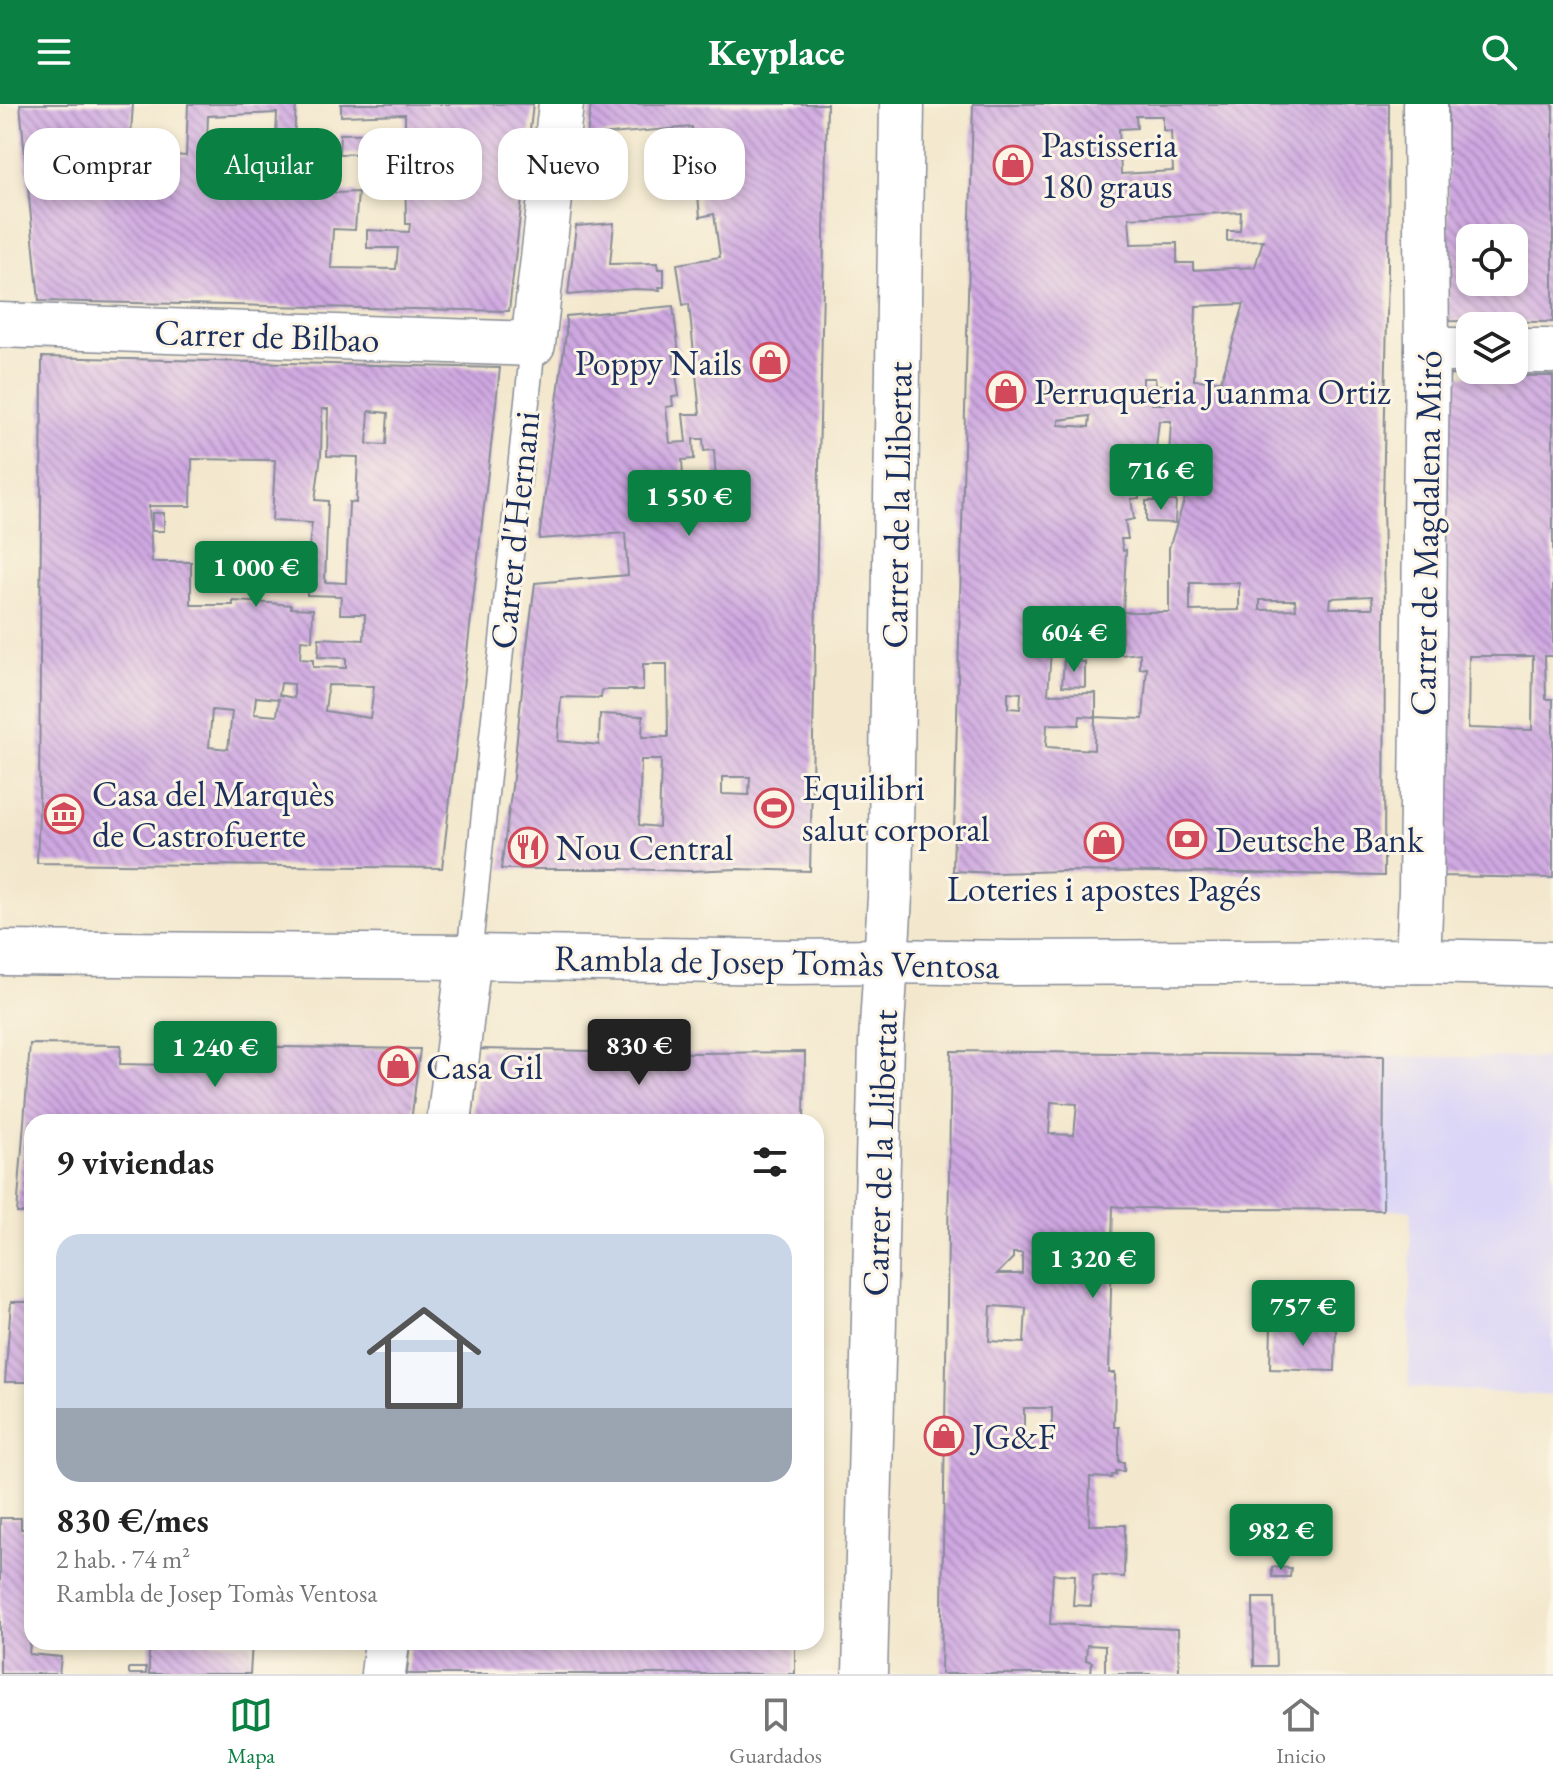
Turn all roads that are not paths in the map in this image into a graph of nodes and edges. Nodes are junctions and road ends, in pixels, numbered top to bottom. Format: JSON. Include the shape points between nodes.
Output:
{"nodes":[{"id":1,"x":561,"y":104,"type":"edge"},
{"id":2,"x":902,"y":104,"type":"edge"},
{"id":3,"x":1425,"y":104,"type":"edge"},
{"id":4,"x":0,"y":325,"type":"edge"},
{"id":5,"x":533,"y":344,"type":"junction"},
{"id":6,"x":1427,"y":350,"type":"junction"},
{"id":7,"x":1456,"y":350,"type":"edge"},
{"id":8,"x":1528,"y":351,"type":"edge"},
{"id":9,"x":1553,"y":351,"type":"edge"},
{"id":10,"x":0,"y":953,"type":"edge"},
{"id":11,"x":469,"y":957,"type":"junction"},
{"id":12,"x":886,"y":961,"type":"junction"},
{"id":13,"x":1418,"y":961,"type":"junction"},
{"id":14,"x":1553,"y":964,"type":"edge"},
{"id":15,"x":450,"y":1114,"type":"edge"},
{"id":16,"x":386,"y":1650,"type":"edge"},
{"id":17,"x":383,"y":1674,"type":"edge"},
{"id":18,"x":865,"y":1674,"type":"edge"}],
"edges":[{"from":1,"to":5,"type":"street","name":"Carrer d'Hernani"},
{"from":2,"to":12,"type":"street","name":"Carrer de la Llibertat"},
{"from":3,"to":6,"type":"street","name":"Carrer de Magdalena Miró"},
{"from":4,"to":5,"type":"street","name":"Carrer de Bilbao"},
{"from":5,"to":11,"type":"lane","name":"Carrer d'Hernani"},
{"from":6,"to":7,"type":"street"},
{"from":6,"to":13,"type":"street","name":"Carrer de Magdalena Miró"},
{"from":8,"to":9,"type":"street"},
{"from":10,"to":11,"type":"street","name":"Rambla de Josep Tomàs Ventosa"},
{"from":11,"to":12,"type":"street","name":"Rambla de Josep Tomàs Ventosa"},
{"from":11,"to":15,"type":"street"},
{"from":12,"to":13,"type":"street","name":"Rambla de Josep Tomàs Ventosa"},
{"from":12,"to":18,"type":"street","name":"Carrer de la Llibertat"},
{"from":13,"to":14,"type":"street","name":"Rambla de Josep Tomàs Ventosa"},
{"from":16,"to":17,"type":"street"}]}
